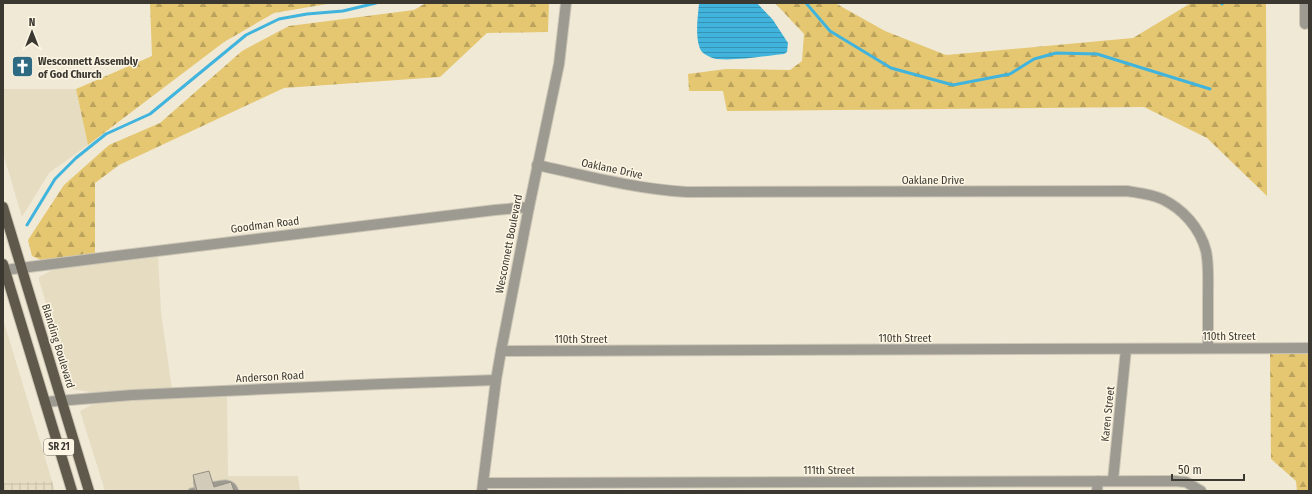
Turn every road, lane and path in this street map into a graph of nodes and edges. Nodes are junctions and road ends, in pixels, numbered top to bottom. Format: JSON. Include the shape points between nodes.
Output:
{"nodes":[{"id":1,"x":566,"y":3,"type":"edge"},
{"id":2,"x":1305,"y":3,"type":"edge"},
{"id":3,"x":1305,"y":24,"type":"dead end"},
{"id":4,"x":537,"y":166,"type":"junction"},
{"id":5,"x":3,"y":207,"type":"edge"},
{"id":6,"x":529,"y":207,"type":"junction"},
{"id":7,"x":4,"y":267,"type":"edge"},
{"id":8,"x":22,"y":269,"type":"junction"},
{"id":9,"x":1208,"y":348,"type":"junction"},
{"id":10,"x":1309,"y":348,"type":"edge"},
{"id":11,"x":1126,"y":349,"type":"junction"},
{"id":12,"x":501,"y":351,"type":"junction"},
{"id":13,"x":496,"y":380,"type":"junction"},
{"id":14,"x":62,"y":401,"type":"junction"},
{"id":15,"x":45,"y":402,"type":"junction"},
{"id":16,"x":1113,"y":480,"type":"junction"},
{"id":17,"x":211,"y":485,"type":"edge"},
{"id":18,"x":807,"y":486,"type":"edge"},
{"id":19,"x":978,"y":486,"type":"edge"},
{"id":20,"x":1098,"y":486,"type":"edge"},
{"id":21,"x":483,"y":487,"type":"edge"},
{"id":22,"x":646,"y":487,"type":"edge"},
{"id":23,"x":72,"y":491,"type":"edge"},
{"id":24,"x":89,"y":491,"type":"edge"},
{"id":25,"x":236,"y":491,"type":"edge"},
{"id":26,"x":1201,"y":491,"type":"edge"}],
"edges":[{"from":1,"to":4,"type":"street","name":"Wesconnett Boulevard","via":[[559,64]]},
{"from":2,"to":3,"type":"street"},
{"from":4,"to":6,"type":"street","name":"Wesconnett Boulevard"},
{"from":4,"to":9,"type":"street","name":"Oaklane Drive","via":[[665,191],[1127,191],[1147,194],[1174,205],[1201,236],[1208,265]]},
{"from":5,"to":8,"type":"main road","name":"Blanding Boulevard","number":"SR 21"},
{"from":6,"to":8,"type":"street","name":"Goodman Road"},
{"from":6,"to":12,"type":"street","name":"Wesconnett Boulevard"},
{"from":7,"to":8,"type":"street","name":"Goodman Road"},
{"from":7,"to":15,"type":"main road","number":"SR 21"},
{"from":8,"to":14,"type":"main road","name":"Blanding Boulevard","number":"SR 21"},
{"from":9,"to":10,"type":"street","name":"110th Street"},
{"from":9,"to":11,"type":"street","name":"110th Street"},
{"from":11,"to":12,"type":"street","name":"110th Street"},
{"from":11,"to":16,"type":"street","name":"Karen Street"},
{"from":12,"to":13,"type":"street","name":"Wesconnett Boulevard"},
{"from":13,"to":14,"type":"street","name":"Anderson Road","via":[[140,395]]},
{"from":13,"to":21,"type":"street","name":"Wesconnett Boulevard"},
{"from":14,"to":15,"type":"street","name":"Anderson Road"},
{"from":14,"to":24,"type":"main road","name":"Blanding Boulevard","number":"SR 21"},
{"from":15,"to":23,"type":"main road","number":"SR 21"},
{"from":16,"to":20,"type":"street","name":"111th Street"},
{"from":16,"to":26,"type":"street","name":"111th Street","via":[[1186,482]]},
{"from":17,"to":25,"type":"lane","via":[[229,483]]},
{"from":18,"to":19,"type":"street","name":"111th Street"},
{"from":18,"to":22,"type":"street","name":"111th Street"},
{"from":19,"to":20,"type":"street","name":"111th Street"},
{"from":21,"to":22,"type":"street","name":"111th Street"}]}
